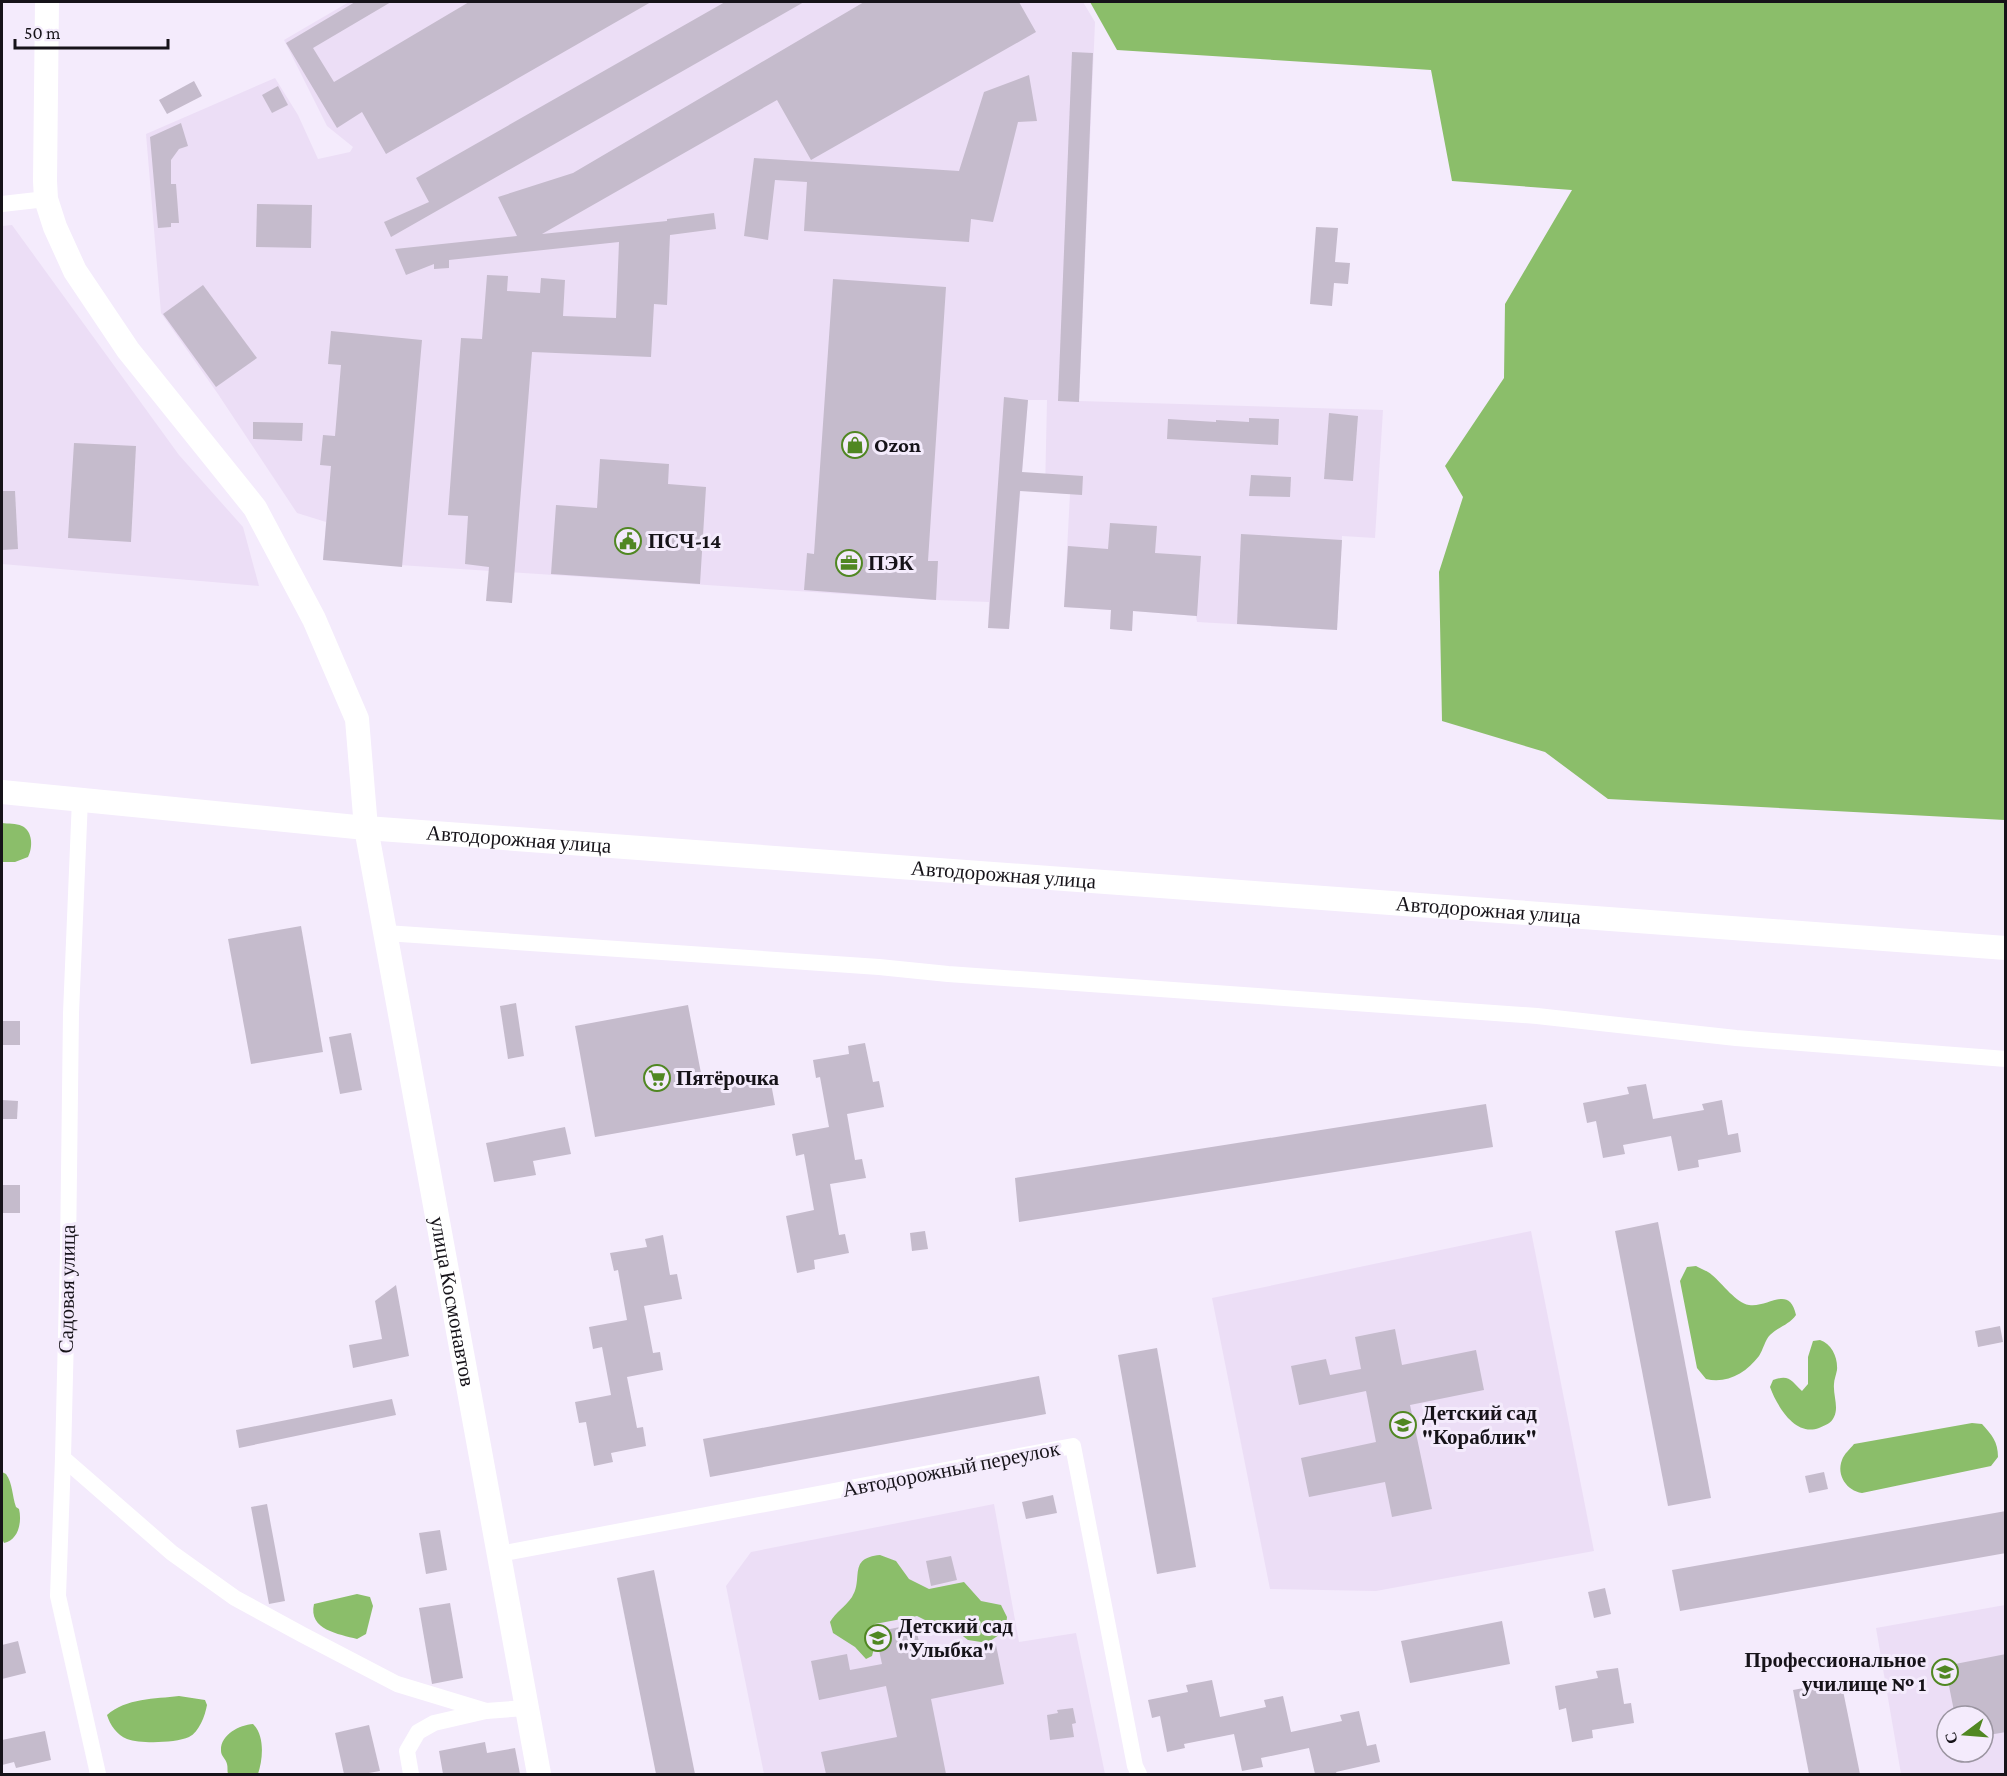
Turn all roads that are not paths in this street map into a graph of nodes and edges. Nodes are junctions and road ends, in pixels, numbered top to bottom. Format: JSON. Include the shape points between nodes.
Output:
{"nodes":[{"id":1,"x":47,"y":2,"type":"edge"},
{"id":2,"x":46,"y":199,"type":"junction"},
{"id":3,"x":2,"y":204,"type":"edge"},
{"id":4,"x":2,"y":792,"type":"edge"},
{"id":5,"x":80,"y":799,"type":"junction"},
{"id":6,"x":366,"y":828,"type":"junction"},
{"id":7,"x":386,"y":933,"type":"junction"},
{"id":8,"x":2006,"y":948,"type":"edge"},
{"id":9,"x":2006,"y":1059,"type":"edge"},
{"id":10,"x":63,"y":1458,"type":"junction"},
{"id":11,"x":499,"y":1554,"type":"junction"},
{"id":12,"x":526,"y":1707,"type":"junction"},
{"id":13,"x":486,"y":1711,"type":"junction"},
{"id":14,"x":98,"y":1774,"type":"edge"},
{"id":15,"x":411,"y":1774,"type":"edge"},
{"id":16,"x":539,"y":1774,"type":"edge"},
{"id":17,"x":1139,"y":1774,"type":"edge"}],
"edges":[{"from":1,"to":2,"type":"main road","name":"улица Космонавтов"},
{"from":2,"to":3,"type":"street"},
{"from":2,"to":6,"type":"main road","name":"улица Космонавтов","via":[[75,271],[128,350],[255,508],[314,620],[357,719]]},
{"from":4,"to":5,"type":"main road","name":"Автодорожная улица"},
{"from":5,"to":6,"type":"main road","name":"Автодорожная улица"},
{"from":5,"to":10,"type":"street","name":"Садовая улица","via":[[71,1013]]},
{"from":6,"to":7,"type":"main road","name":"улица Космонавтов"},
{"from":6,"to":8,"type":"main road","name":"Автодорожная улица"},
{"from":7,"to":9,"type":"street","via":[[1537,1016],[1736,1038]]},
{"from":7,"to":11,"type":"main road","name":"улица Космонавтов"},
{"from":10,"to":13,"type":"street","via":[[172,1553],[235,1598],[397,1684]]},
{"from":10,"to":14,"type":"street","name":"Садовая улица","via":[[58,1596]]},
{"from":11,"to":12,"type":"main road","name":"улица Космонавтов"},
{"from":11,"to":17,"type":"street","name":"Автодорожный переулок","via":[[1073,1446],[1134,1766]]},
{"from":12,"to":13,"type":"street"},
{"from":12,"to":16,"type":"main road","name":"улица Космонавтов"},
{"from":13,"to":15,"type":"street","via":[[434,1723],[418,1732],[407,1751]]}]}
